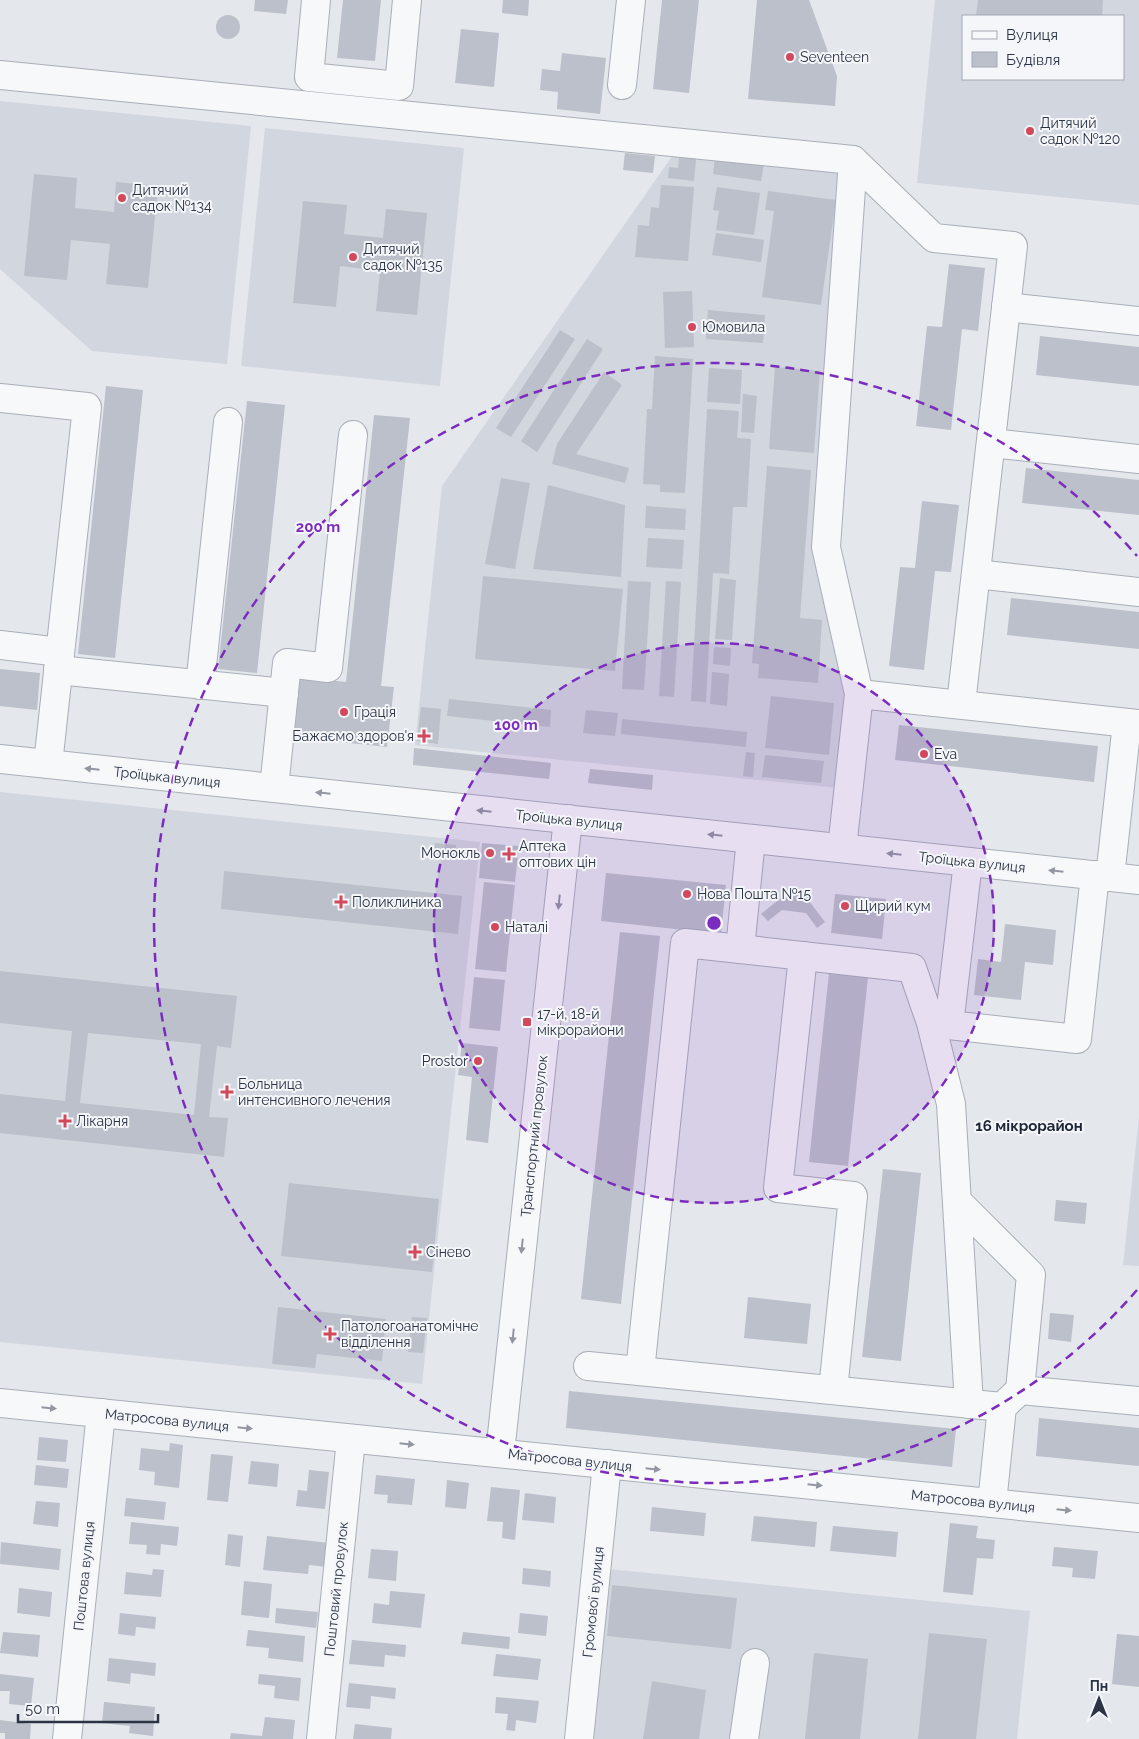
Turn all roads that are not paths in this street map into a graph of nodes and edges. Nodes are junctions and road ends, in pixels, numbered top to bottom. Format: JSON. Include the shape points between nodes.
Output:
{"nodes":[{"id":1,"x":316,"y":0,"type":"edge"},
{"id":2,"x":408,"y":0,"type":"edge"},
{"id":3,"x":631,"y":0,"type":"edge"},
{"id":4,"x":0,"y":75,"type":"edge"},
{"id":5,"x":622,"y":85,"type":"dead end"},
{"id":6,"x":853,"y":160,"type":"junction"},
{"id":7,"x":1006,"y":307,"type":"junction"},
{"id":8,"x":1139,"y":321,"type":"edge"},
{"id":9,"x":0,"y":398,"type":"edge"},
{"id":10,"x":228,"y":422,"type":"dead end"},
{"id":11,"x":353,"y":435,"type":"dead end"},
{"id":12,"x":990,"y":443,"type":"junction"},
{"id":13,"x":1139,"y":459,"type":"edge"},
{"id":14,"x":976,"y":574,"type":"junction"},
{"id":15,"x":1139,"y":592,"type":"edge"},
{"id":16,"x":0,"y":645,"type":"edge"},
{"id":17,"x":59,"y":661,"type":"junction"},
{"id":18,"x":200,"y":684,"type":"junction"},
{"id":19,"x":284,"y":693,"type":"junction"},
{"id":20,"x":859,"y":694,"type":"junction"},
{"id":21,"x":961,"y":704,"type":"junction"},
{"id":22,"x":1133,"y":723,"type":"edge"},
{"id":23,"x":0,"y":759,"type":"edge"},
{"id":24,"x":48,"y":764,"type":"junction"},
{"id":25,"x":274,"y":788,"type":"junction"},
{"id":26,"x":568,"y":819,"type":"junction"},
{"id":27,"x":751,"y":839,"type":"junction"},
{"id":28,"x":842,"y":848,"type":"junction"},
{"id":29,"x":968,"y":862,"type":"junction"},
{"id":30,"x":1102,"y":876,"type":"junction"},
{"id":31,"x":1139,"y":880,"type":"edge"},
{"id":32,"x":740,"y":949,"type":"junction"},
{"id":33,"x":803,"y":956,"type":"junction"},
{"id":34,"x":957,"y":1201,"type":"junction"},
{"id":35,"x":588,"y":1366,"type":"dead end"},
{"id":36,"x":640,"y":1371,"type":"junction"},
{"id":37,"x":833,"y":1390,"type":"junction"},
{"id":38,"x":1011,"y":1398,"type":"junction"},
{"id":39,"x":1139,"y":1402,"type":"edge"},
{"id":40,"x":0,"y":1404,"type":"edge"},
{"id":41,"x":970,"y":1404,"type":"junction"},
{"id":42,"x":100,"y":1414,"type":"junction"},
{"id":43,"x":351,"y":1439,"type":"junction"},
{"id":44,"x":500,"y":1453,"type":"junction"},
{"id":45,"x":607,"y":1464,"type":"junction"},
{"id":46,"x":992,"y":1502,"type":"junction"},
{"id":47,"x":1139,"y":1518,"type":"edge"},
{"id":48,"x":755,"y":1663,"type":"dead end"},
{"id":49,"x":68,"y":1739,"type":"edge"},
{"id":50,"x":321,"y":1739,"type":"edge"},
{"id":51,"x":579,"y":1739,"type":"edge"},
{"id":52,"x":744,"y":1739,"type":"edge"}],
"edges":[{"from":1,"to":2,"type":"street","via":[[309,77],[399,86]]},
{"from":3,"to":5,"type":"street"},
{"from":4,"to":6,"type":"street"},
{"from":6,"to":7,"type":"street","via":[[934,238],[1013,246]]},
{"from":6,"to":20,"type":"street","via":[[826,547]]},
{"from":7,"to":8,"type":"street"},
{"from":7,"to":12,"type":"street"},
{"from":9,"to":17,"type":"street","via":[[86,407]]},
{"from":10,"to":18,"type":"street"},
{"from":11,"to":19,"type":"street","via":[[328,668],[287,663]]},
{"from":12,"to":13,"type":"street"},
{"from":12,"to":14,"type":"street"},
{"from":14,"to":15,"type":"street"},
{"from":14,"to":21,"type":"street"},
{"from":16,"to":17,"type":"street"},
{"from":17,"to":18,"type":"street"},
{"from":17,"to":24,"type":"street"},
{"from":18,"to":19,"type":"street"},
{"from":19,"to":25,"type":"street"},
{"from":20,"to":21,"type":"street"},
{"from":20,"to":28,"type":"street"},
{"from":21,"to":22,"type":"street"},
{"from":22,"to":30,"type":"street"},
{"from":23,"to":24,"type":"street","name":"Троїцька вулиця"},
{"from":25,"to":24,"type":"street","name":"Троїцька вулиця","one_way":true},
{"from":26,"to":25,"type":"street","name":"Троїцька вулиця","one_way":true},
{"from":27,"to":26,"type":"street","name":"Троїцька вулиця","one_way":true},
{"from":26,"to":44,"type":"street","name":"Транспортний провулок","one_way":true},
{"from":27,"to":28,"type":"street","name":"Троїцька вулиця"},
{"from":27,"to":32,"type":"street"},
{"from":29,"to":28,"type":"street","name":"Троїцька вулиця","one_way":true},
{"from":30,"to":29,"type":"street","name":"Троїцька вулиця","one_way":true},
{"from":29,"to":30,"type":"street","via":[[949,1025],[1067,1038],[1077,1039]]},
{"from":30,"to":31,"type":"street","name":"Троїцька вулиця"},
{"from":32,"to":33,"type":"street"},
{"from":32,"to":36,"type":"street","via":[[685,944]]},
{"from":33,"to":34,"type":"street","via":[[912,968],[931,1023],[951,1104]]},
{"from":33,"to":37,"type":"street","via":[[778,1188],[854,1196]]},
{"from":34,"to":38,"type":"street","via":[[1031,1275]]},
{"from":34,"to":41,"type":"street"},
{"from":35,"to":36,"type":"street"},
{"from":36,"to":37,"type":"street"},
{"from":37,"to":41,"type":"street"},
{"from":38,"to":39,"type":"street"},
{"from":38,"to":41,"type":"street"},
{"from":38,"to":46,"type":"street"},
{"from":40,"to":42,"type":"street","name":"Матросова вулиця","one_way":true},
{"from":42,"to":43,"type":"street","name":"Матросова вулиця","one_way":true},
{"from":42,"to":49,"type":"street","name":"Поштова вулиця"},
{"from":43,"to":44,"type":"street","name":"Матросова вулиця","one_way":true},
{"from":43,"to":50,"type":"street","name":"Поштовий провулок"},
{"from":44,"to":45,"type":"street","name":"Матросова вулиця"},
{"from":45,"to":46,"type":"street","name":"Матросова вулиця","one_way":true},
{"from":45,"to":51,"type":"street","name":"Громової вулиця"},
{"from":46,"to":47,"type":"street","name":"Матросова вулиця","one_way":true},
{"from":48,"to":52,"type":"street"}]}
